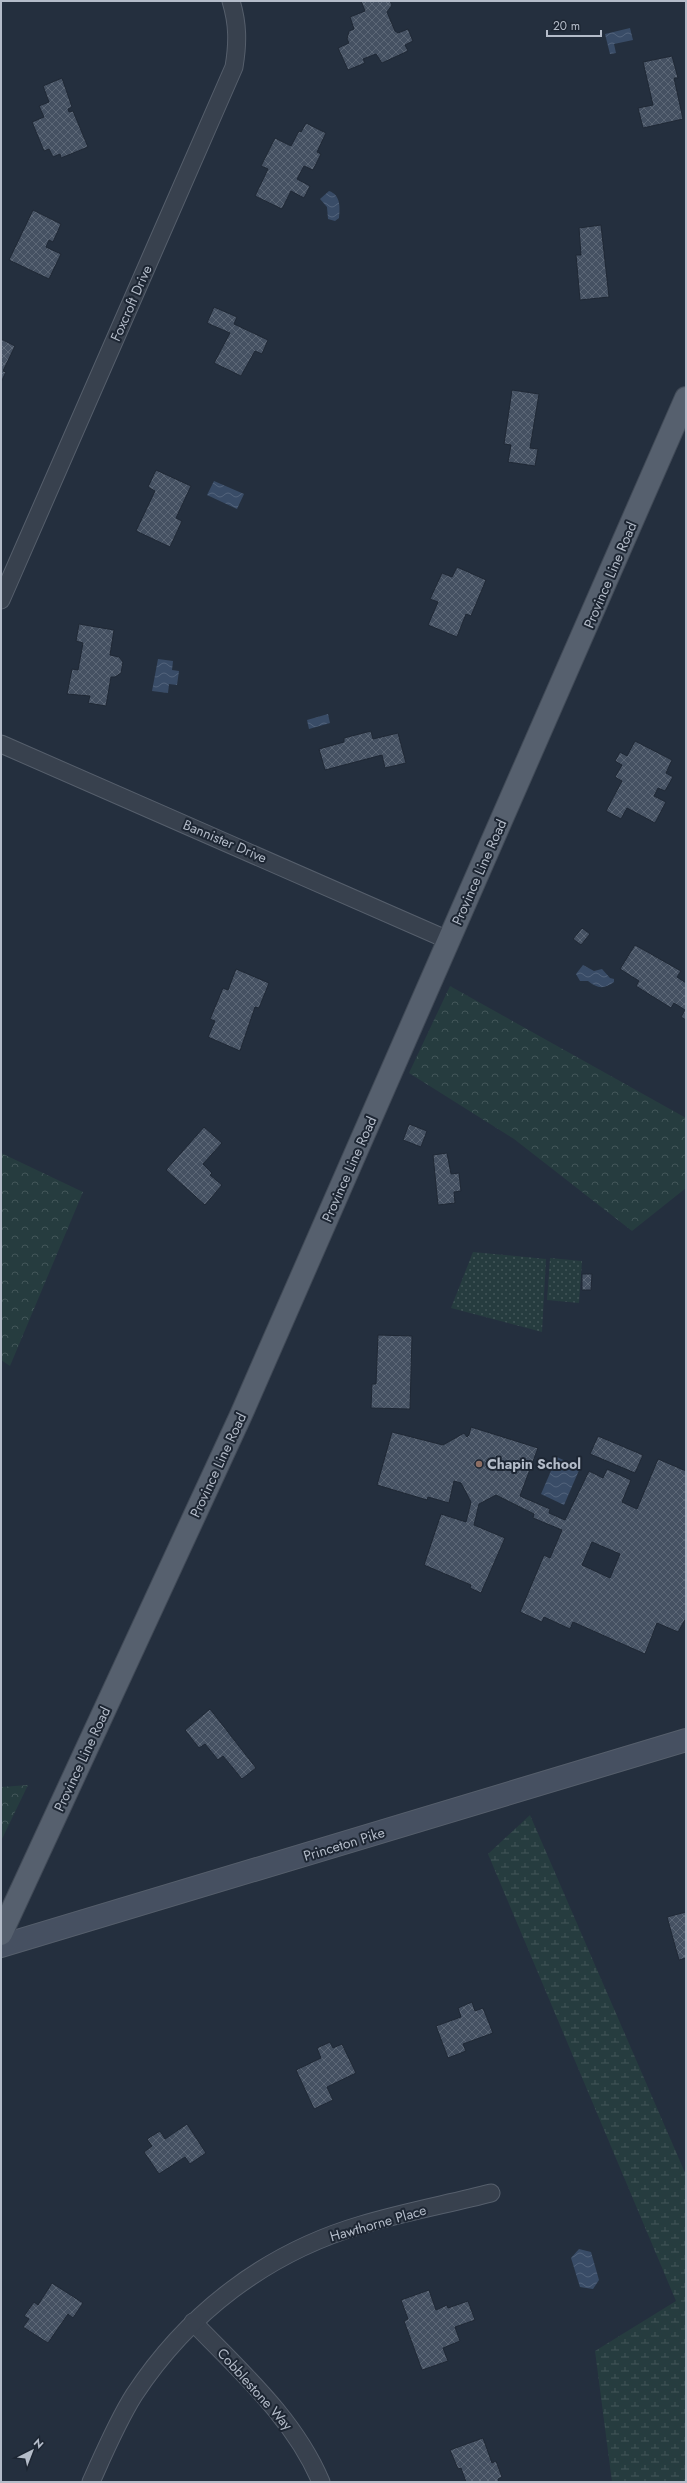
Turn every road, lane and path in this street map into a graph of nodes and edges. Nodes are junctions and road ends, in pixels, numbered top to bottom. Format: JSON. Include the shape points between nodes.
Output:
{"nodes":[{"id":1,"x":230,"y":1,"type":"edge"},
{"id":2,"x":686,"y":398,"type":"edge"},
{"id":3,"x":1,"y":600,"type":"edge"},
{"id":4,"x":1,"y":744,"type":"edge"},
{"id":5,"x":448,"y":940,"type":"junction"},
{"id":6,"x":686,"y":1740,"type":"edge"},
{"id":7,"x":1,"y":1934,"type":"edge"},
{"id":8,"x":1,"y":1946,"type":"edge"},
{"id":9,"x":491,"y":2193,"type":"dead end"},
{"id":10,"x":193,"y":2322,"type":"junction"},
{"id":11,"x":91,"y":2482,"type":"edge"},
{"id":12,"x":321,"y":2482,"type":"edge"}],
"edges":[{"from":1,"to":3,"type":"street","name":"Foxcroft Drive","via":[[236,19],[238,43],[234,67]]},
{"from":2,"to":5,"type":"main road","name":"Province Line Road","via":[[537,743]]},
{"from":4,"to":5,"type":"street","name":"Bannister Drive"},
{"from":5,"to":7,"type":"main road","name":"Province Line Road","via":[[244,1408]]},
{"from":6,"to":8,"type":"main road","name":"Princeton Pike"},
{"from":9,"to":10,"type":"street","name":"Hawthorne Place","via":[[362,2225],[290,2253],[226,2294]]},
{"from":10,"to":11,"type":"street","name":"Hawthorne Place","via":[[155,2366],[134,2396],[115,2429]]},
{"from":10,"to":12,"type":"street","name":"Cobblestone Way","via":[[279,2412],[299,2439]]}]}
